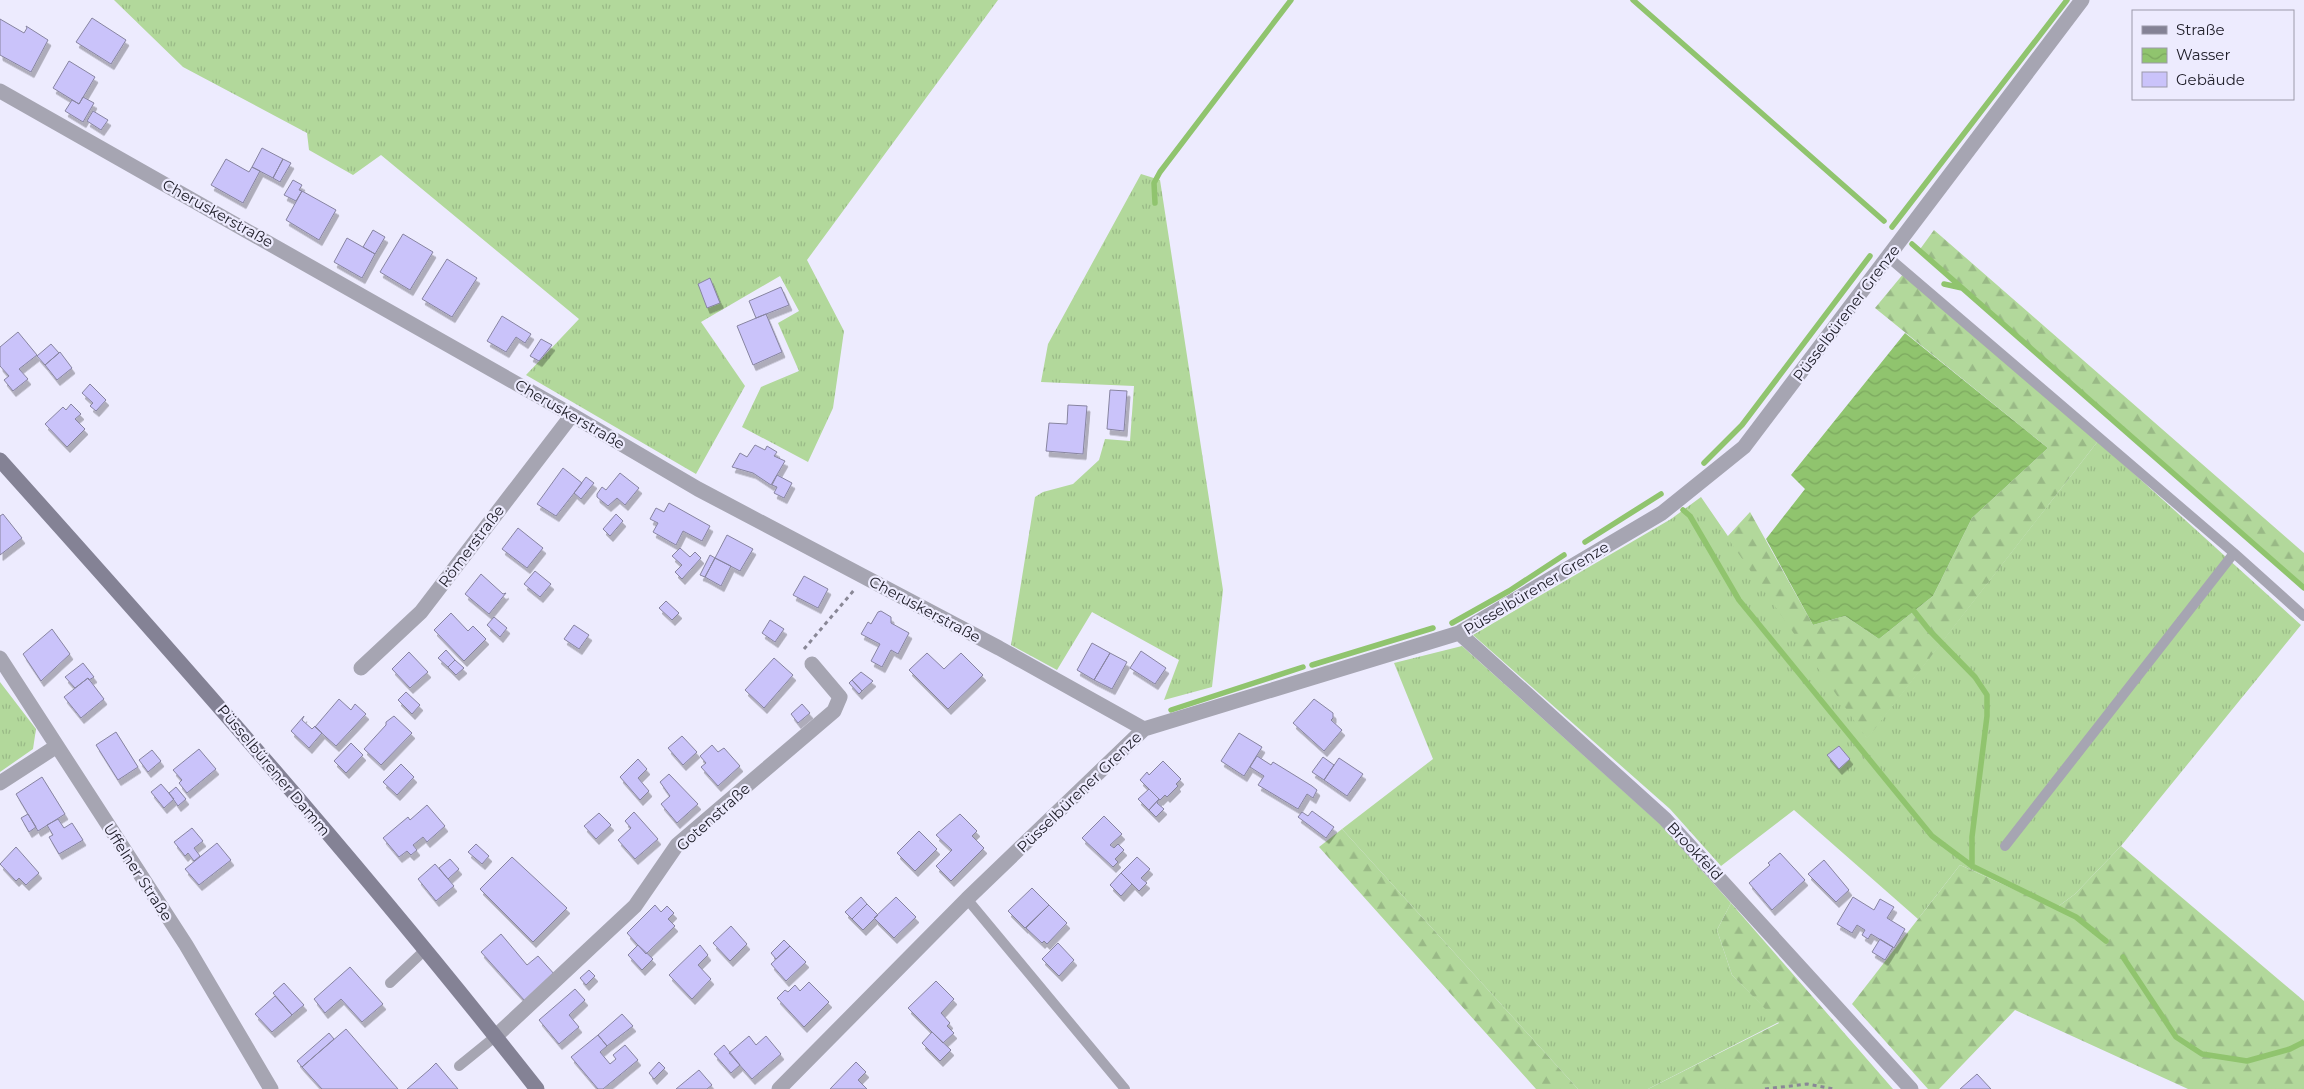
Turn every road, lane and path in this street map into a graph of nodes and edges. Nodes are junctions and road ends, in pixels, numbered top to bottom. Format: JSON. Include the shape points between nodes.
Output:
{"nodes":[{"id":1,"x":2082,"y":0,"type":"edge"},
{"id":2,"x":0,"y":91,"type":"edge"},
{"id":3,"x":1888,"y":257,"type":"junction"},
{"id":4,"x":572,"y":415,"type":"junction"},
{"id":5,"x":0,"y":460,"type":"edge"},
{"id":6,"x":2234,"y":553,"type":"junction"},
{"id":7,"x":865,"y":577,"type":"junction"},
{"id":8,"x":2304,"y":616,"type":"edge"},
{"id":9,"x":1459,"y":633,"type":"junction"},
{"id":10,"x":0,"y":658,"type":"edge"},
{"id":11,"x":812,"y":664,"type":"joint"},
{"id":12,"x":361,"y":668,"type":"dead end"},
{"id":13,"x":1144,"y":729,"type":"junction"},
{"id":14,"x":57,"y":746,"type":"junction"},
{"id":15,"x":0,"y":783,"type":"edge"},
{"id":16,"x":2005,"y":846,"type":"dead end"},
{"id":17,"x":967,"y":899,"type":"junction"},
{"id":18,"x":426,"y":950,"type":"junction"},
{"id":19,"x":390,"y":983,"type":"dead end"},
{"id":20,"x":496,"y":1036,"type":"junction"},
{"id":21,"x":459,"y":1066,"type":"dead end"},
{"id":22,"x":271,"y":1089,"type":"edge"},
{"id":23,"x":537,"y":1089,"type":"edge"},
{"id":24,"x":779,"y":1089,"type":"edge"},
{"id":25,"x":1125,"y":1089,"type":"edge"},
{"id":26,"x":1765,"y":1089,"type":"edge"},
{"id":27,"x":1834,"y":1089,"type":"edge"},
{"id":28,"x":1911,"y":1089,"type":"edge"}],
"edges":[{"from":1,"to":3,"type":"street","name":"Püsselbürener Grenze"},
{"from":2,"to":4,"type":"street","name":"Cheruskerstraße"},
{"from":3,"to":6,"type":"lane"},
{"from":3,"to":9,"type":"street","name":"Püsselbürener Grenze","via":[[1744,447],[1662,513]]},
{"from":4,"to":7,"type":"street","name":"Cheruskerstraße","via":[[698,489]]},
{"from":4,"to":12,"type":"street","name":"Römerstraße","via":[[421,612]]},
{"from":5,"to":18,"type":"main road","name":"Püsselbürener Damm","via":[[211,695]]},
{"from":6,"to":8,"type":"lane"},
{"from":6,"to":16,"type":"lane"},
{"from":7,"to":11,"type":"path","via":[[803,650]]},
{"from":7,"to":13,"type":"street","name":"Cheruskerstraße"},
{"from":9,"to":13,"type":"street","name":"Püsselbürener Grenze"},
{"from":9,"to":28,"type":"street","name":"Brookfeld","via":[[1665,819]]},
{"from":10,"to":14,"type":"street","name":"Uffelner Straße"},
{"from":11,"to":20,"type":"street","name":"Gotenstraße","via":[[840,697],[834,711],[678,845],[635,906]]},
{"from":13,"to":17,"type":"street","name":"Püsselbürener Grenze"},
{"from":14,"to":15,"type":"street"},
{"from":14,"to":22,"type":"street","name":"Uffelner Straße","via":[[186,945]]},
{"from":17,"to":24,"type":"street","name":"Püsselbürener Grenze"},
{"from":17,"to":25,"type":"lane"},
{"from":18,"to":19,"type":"lane"},
{"from":18,"to":20,"type":"main road","name":"Püsselbürener Damm"},
{"from":20,"to":21,"type":"lane"},
{"from":20,"to":23,"type":"main road","name":"Püsselbürener Damm"},
{"from":26,"to":27,"type":"path","via":[[1807,1084]]}]}
